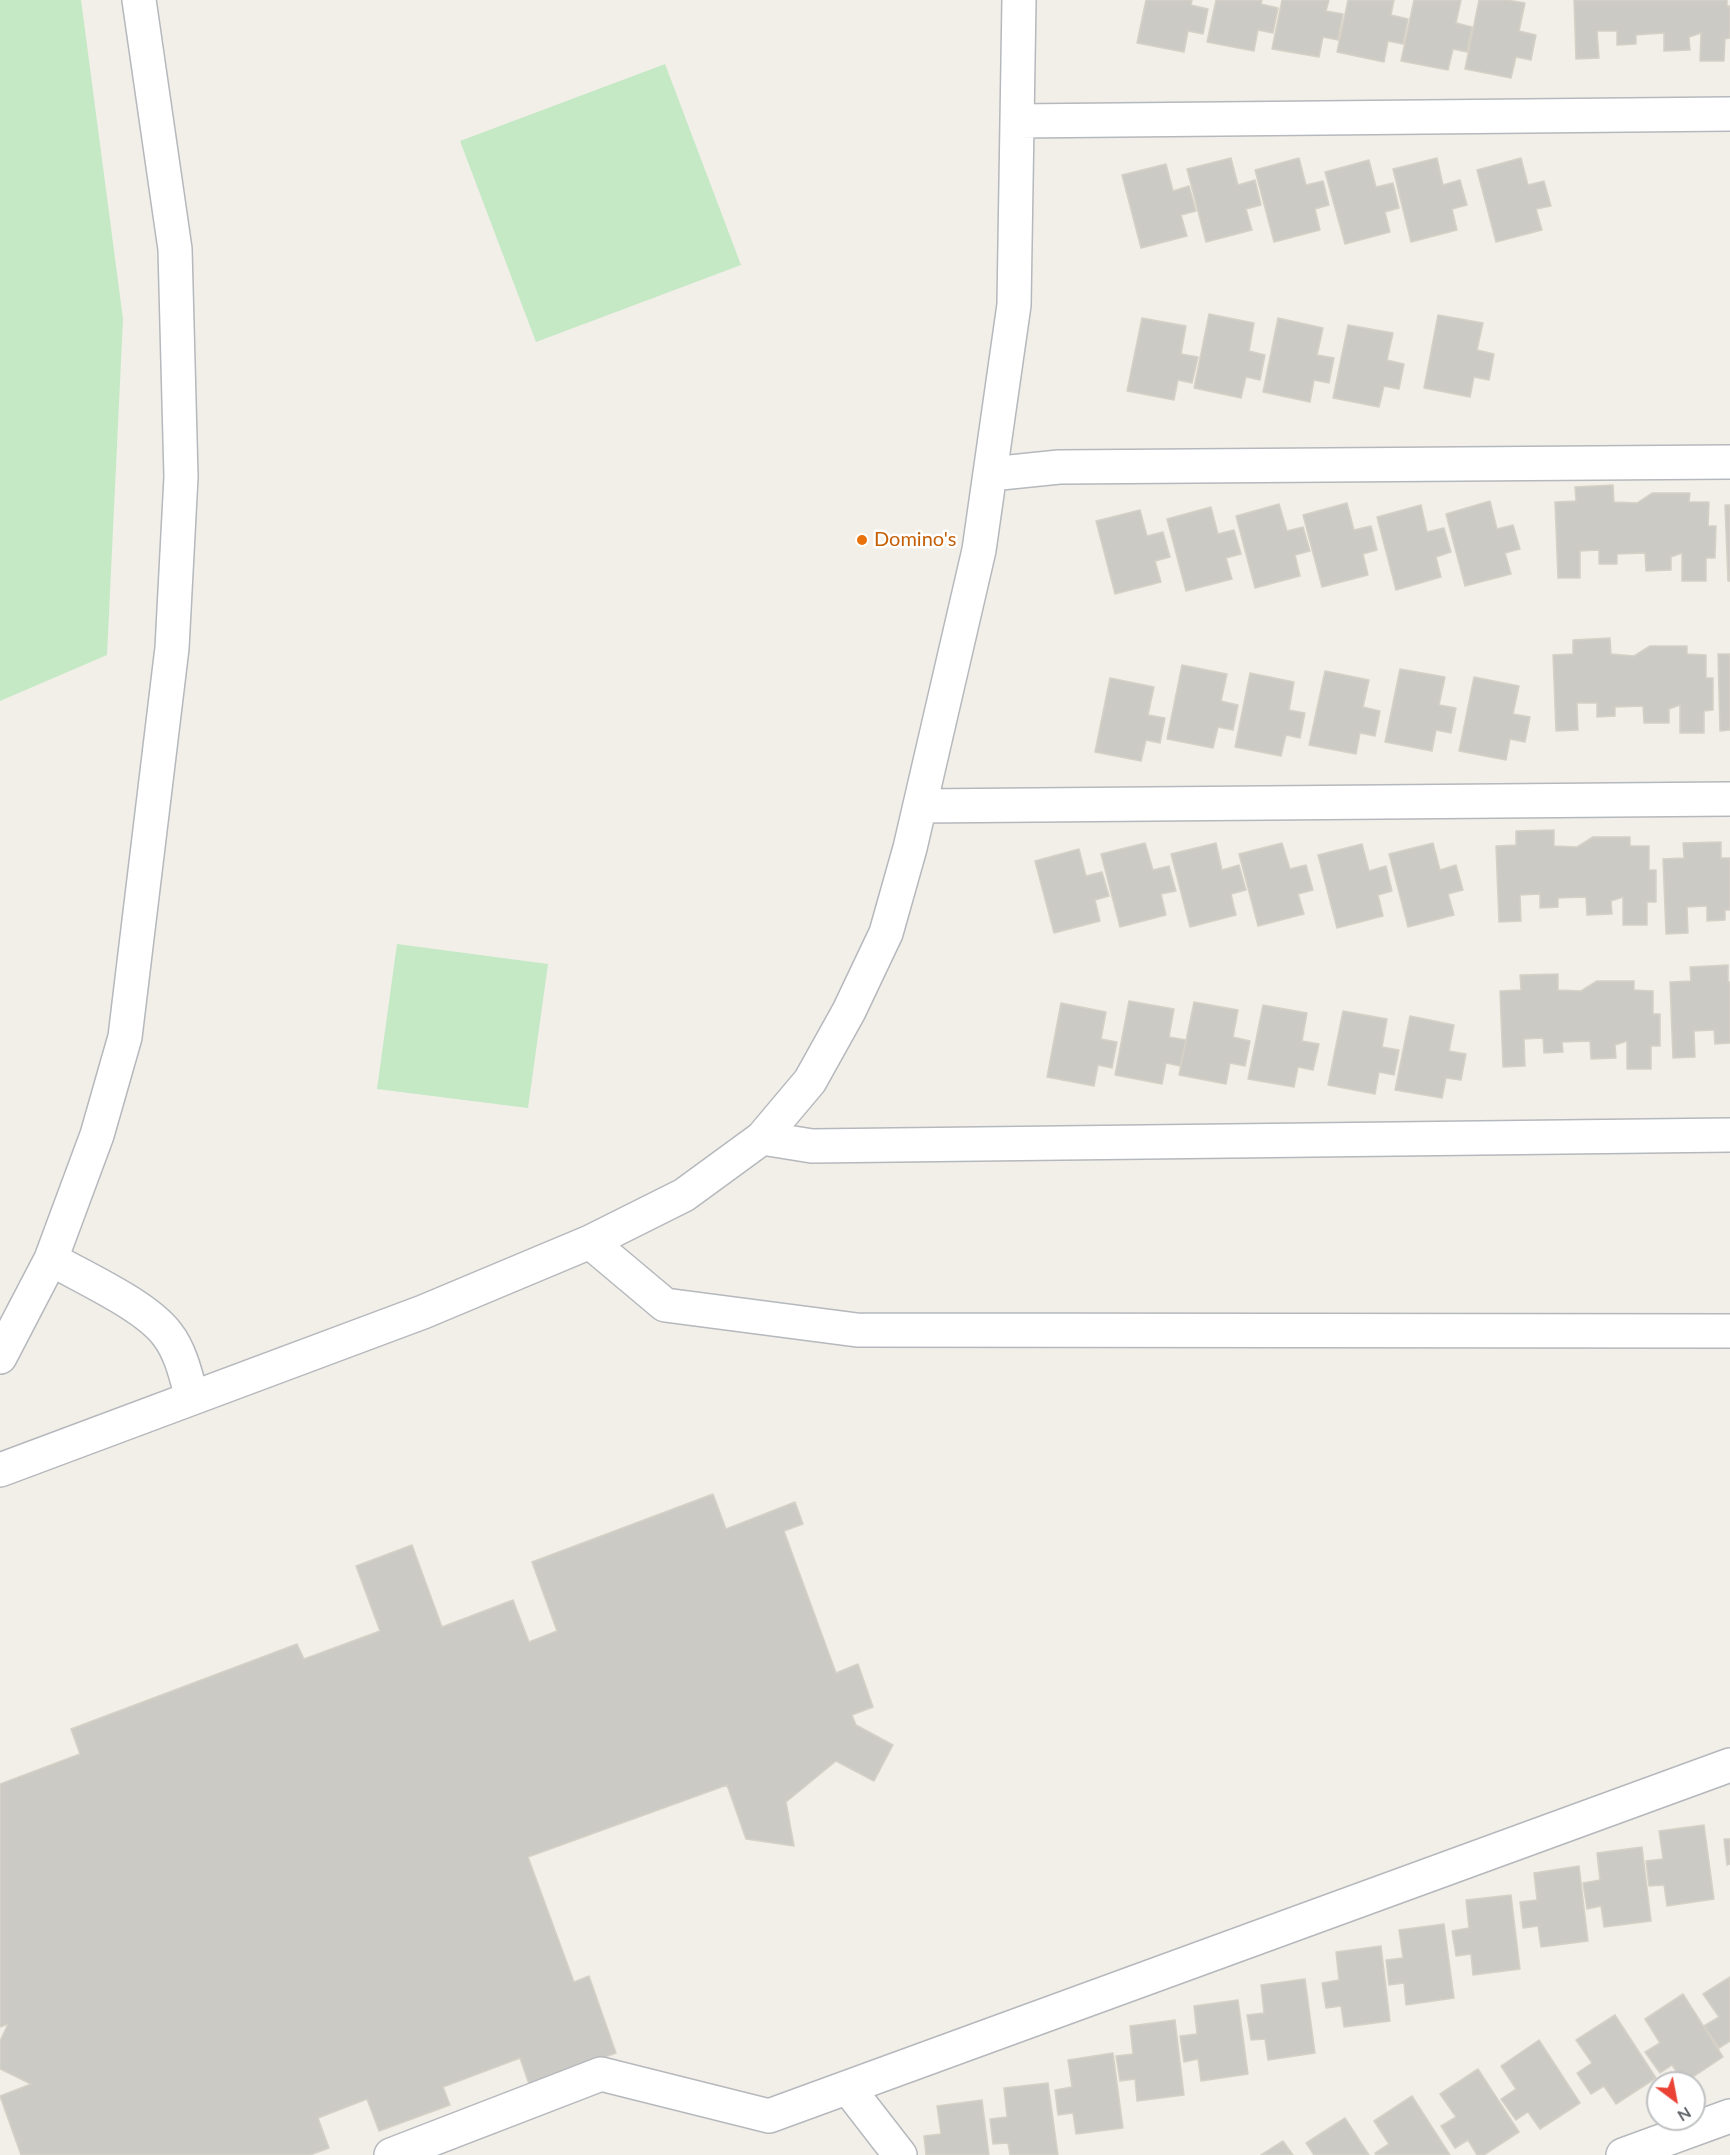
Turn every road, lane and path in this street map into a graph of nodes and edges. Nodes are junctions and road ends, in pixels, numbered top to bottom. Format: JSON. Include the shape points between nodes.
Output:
{"nodes":[{"id":1,"x":139,"y":0,"type":"edge"},
{"id":2,"x":1019,"y":0,"type":"edge"},
{"id":3,"x":1730,"y":114,"type":"edge"},
{"id":4,"x":1017,"y":121,"type":"junction"},
{"id":5,"x":1730,"y":462,"type":"edge"},
{"id":6,"x":991,"y":474,"type":"junction"},
{"id":7,"x":1730,"y":799,"type":"edge"},
{"id":8,"x":920,"y":806,"type":"junction"},
{"id":9,"x":1730,"y":1136,"type":"edge"},
{"id":10,"x":762,"y":1138,"type":"junction"},
{"id":11,"x":590,"y":1242,"type":"junction"},
{"id":12,"x":51,"y":1259,"type":"junction"},
{"id":13,"x":1730,"y":1331,"type":"edge"},
{"id":14,"x":0,"y":1358,"type":"edge"},
{"id":15,"x":192,"y":1398,"type":"junction"},
{"id":16,"x":0,"y":1470,"type":"edge"},
{"id":17,"x":1730,"y":1765,"type":"edge"},
{"id":18,"x":848,"y":2088,"type":"junction"},
{"id":19,"x":1730,"y":2116,"type":"edge"},
{"id":20,"x":391,"y":2155,"type":"edge"},
{"id":21,"x":900,"y":2155,"type":"edge"},
{"id":22,"x":1623,"y":2155,"type":"edge"}],
"edges":[{"from":1,"to":12,"type":"street","via":[[174,249],[181,477],[172,648],[125,1037],[97,1135]]},
{"from":2,"to":4,"type":"street"},
{"from":3,"to":4,"type":"street"},
{"from":4,"to":6,"type":"street","via":[[1014,305]]},
{"from":5,"to":6,"type":"street","via":[[1059,467]]},
{"from":6,"to":8,"type":"street","via":[[979,550]]},
{"from":7,"to":8,"type":"street"},
{"from":8,"to":10,"type":"street","via":[[886,933],[877,953],[810,1081]]},
{"from":9,"to":10,"type":"street","via":[[812,1146]]},
{"from":10,"to":11,"type":"street","via":[[684,1195]]},
{"from":11,"to":13,"type":"street","via":[[665,1305],[857,1330]]},
{"from":11,"to":15,"type":"street","via":[[423,1312]]},
{"from":12,"to":14,"type":"street"},
{"from":12,"to":15,"type":"street","via":[[144,1311],[167,1334],[182,1362]]},
{"from":15,"to":16,"type":"street"},
{"from":17,"to":18,"type":"street"},
{"from":18,"to":20,"type":"street","via":[[770,2116],[601,2073]]},
{"from":18,"to":21,"type":"street"},
{"from":19,"to":22,"type":"street"}]}
